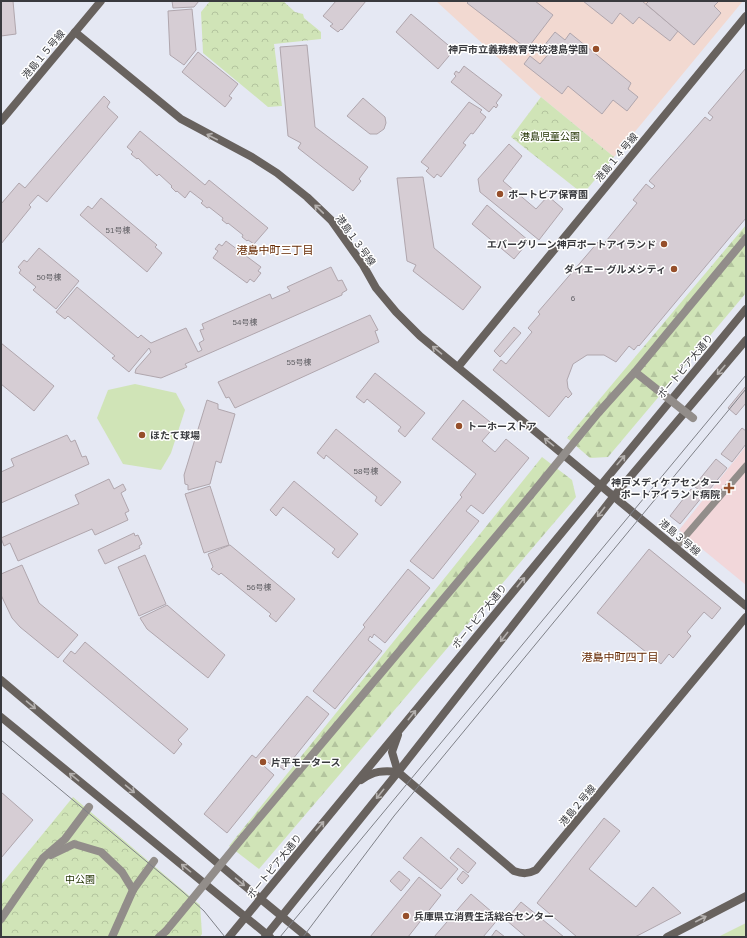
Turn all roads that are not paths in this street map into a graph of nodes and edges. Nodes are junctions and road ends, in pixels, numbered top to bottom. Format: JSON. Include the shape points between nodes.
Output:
{"nodes":[{"id":1,"x":101,"y":1,"type":"edge"},
{"id":2,"x":746,"y":16,"type":"edge"},
{"id":3,"x":74,"y":32,"type":"junction"},
{"id":4,"x":1,"y":121,"type":"edge"},
{"id":5,"x":746,"y":238,"type":"edge"},
{"id":6,"x":746,"y":309,"type":"edge"},
{"id":7,"x":746,"y":340,"type":"edge"},
{"id":8,"x":458,"y":367,"type":"junction"},
{"id":9,"x":636,"y":372,"type":"junction"},
{"id":10,"x":693,"y":418,"type":"dead end"},
{"id":11,"x":746,"y":466,"type":"edge"},
{"id":12,"x":600,"y":484,"type":"junction"},
{"id":13,"x":614,"y":496,"type":"junction"},
{"id":14,"x":676,"y":547,"type":"junction"},
{"id":15,"x":746,"y":606,"type":"edge"},
{"id":16,"x":746,"y":618,"type":"edge"},
{"id":17,"x":1,"y":680,"type":"edge"},
{"id":18,"x":1,"y":717,"type":"edge"},
{"id":19,"x":399,"y":730,"type":"junction"},
{"id":20,"x":398,"y":772,"type":"junction"},
{"id":21,"x":353,"y":786,"type":"junction"},
{"id":22,"x":89,"y":807,"type":"dead end"},
{"id":23,"x":43,"y":858,"type":"junction"},
{"id":24,"x":154,"y":861,"type":"dead end"},
{"id":25,"x":134,"y":890,"type":"junction"},
{"id":26,"x":746,"y":896,"type":"edge"},
{"id":27,"x":260,"y":899,"type":"junction"},
{"id":28,"x":246,"y":917,"type":"junction"},
{"id":29,"x":282,"y":917,"type":"junction"},
{"id":30,"x":1,"y":919,"type":"edge"},
{"id":31,"x":268,"y":936,"type":"edge"},
{"id":32,"x":112,"y":937,"type":"edge"},
{"id":33,"x":159,"y":937,"type":"edge"},
{"id":34,"x":229,"y":937,"type":"edge"},
{"id":35,"x":307,"y":937,"type":"edge"},
{"id":36,"x":667,"y":937,"type":"edge"}],
"edges":[{"from":1,"to":3,"type":"street","name":"港島１５号線"},
{"from":2,"to":8,"type":"street","name":"港島１４号線"},
{"from":3,"to":4,"type":"street","name":"港島１５号線"},
{"from":8,"to":3,"type":"street","name":"港島１３号線","one_way":true,"via":[[420,336],[396,312],[376,288],[364,265],[331,220],[307,196],[252,157],[181,119]]},
{"from":5,"to":9,"type":"street"},
{"from":12,"to":6,"type":"street","name":"ポートピア大通り","one_way":true},
{"from":7,"to":13,"type":"street","one_way":true},
{"from":12,"to":8,"type":"street","name":"港島１３号線","one_way":true},
{"from":9,"to":10,"type":"street","bridge":true},
{"from":9,"to":33,"type":"street","bridge":true,"via":[[599,412]]},
{"from":11,"to":14,"type":"lane"},
{"from":12,"to":13,"type":"street","name":"港島３号線"},
{"from":19,"to":12,"type":"street","name":"ポートピア大通り","one_way":true},
{"from":13,"to":14,"type":"street","name":"港島３号線"},
{"from":13,"to":20,"type":"street","one_way":true},
{"from":14,"to":15,"type":"street","name":"港島３号線"},
{"from":16,"to":20,"type":"street","name":"港島２号線","via":[[536,870],[523,874],[514,871]]},
{"from":17,"to":27,"type":"street","one_way":true},
{"from":28,"to":18,"type":"street","one_way":true},
{"from":19,"to":20,"type":"street","via":[[392,752]]},
{"from":19,"to":21,"type":"street","name":"ポートピア大通り"},
{"from":20,"to":21,"type":"street","via":[[384,770],[373,773]]},
{"from":20,"to":29,"type":"street","one_way":true},
{"from":27,"to":21,"type":"street","name":"ポートピア大通り","one_way":true},
{"from":22,"to":23,"type":"street","via":[[65,839]]},
{"from":23,"to":25,"type":"street","via":[[74,844],[100,852],[122,872]]},
{"from":23,"to":30,"type":"street"},
{"from":24,"to":25,"type":"street"},
{"from":25,"to":32,"type":"street"},
{"from":36,"to":26,"type":"street","one_way":true},
{"from":27,"to":28,"type":"street","name":"ポートピア大通り"},
{"from":27,"to":29,"type":"street"},
{"from":28,"to":31,"type":"street"},
{"from":28,"to":34,"type":"street","name":"ポートピア大通り"},
{"from":29,"to":31,"type":"street"},
{"from":29,"to":35,"type":"street"}]}
